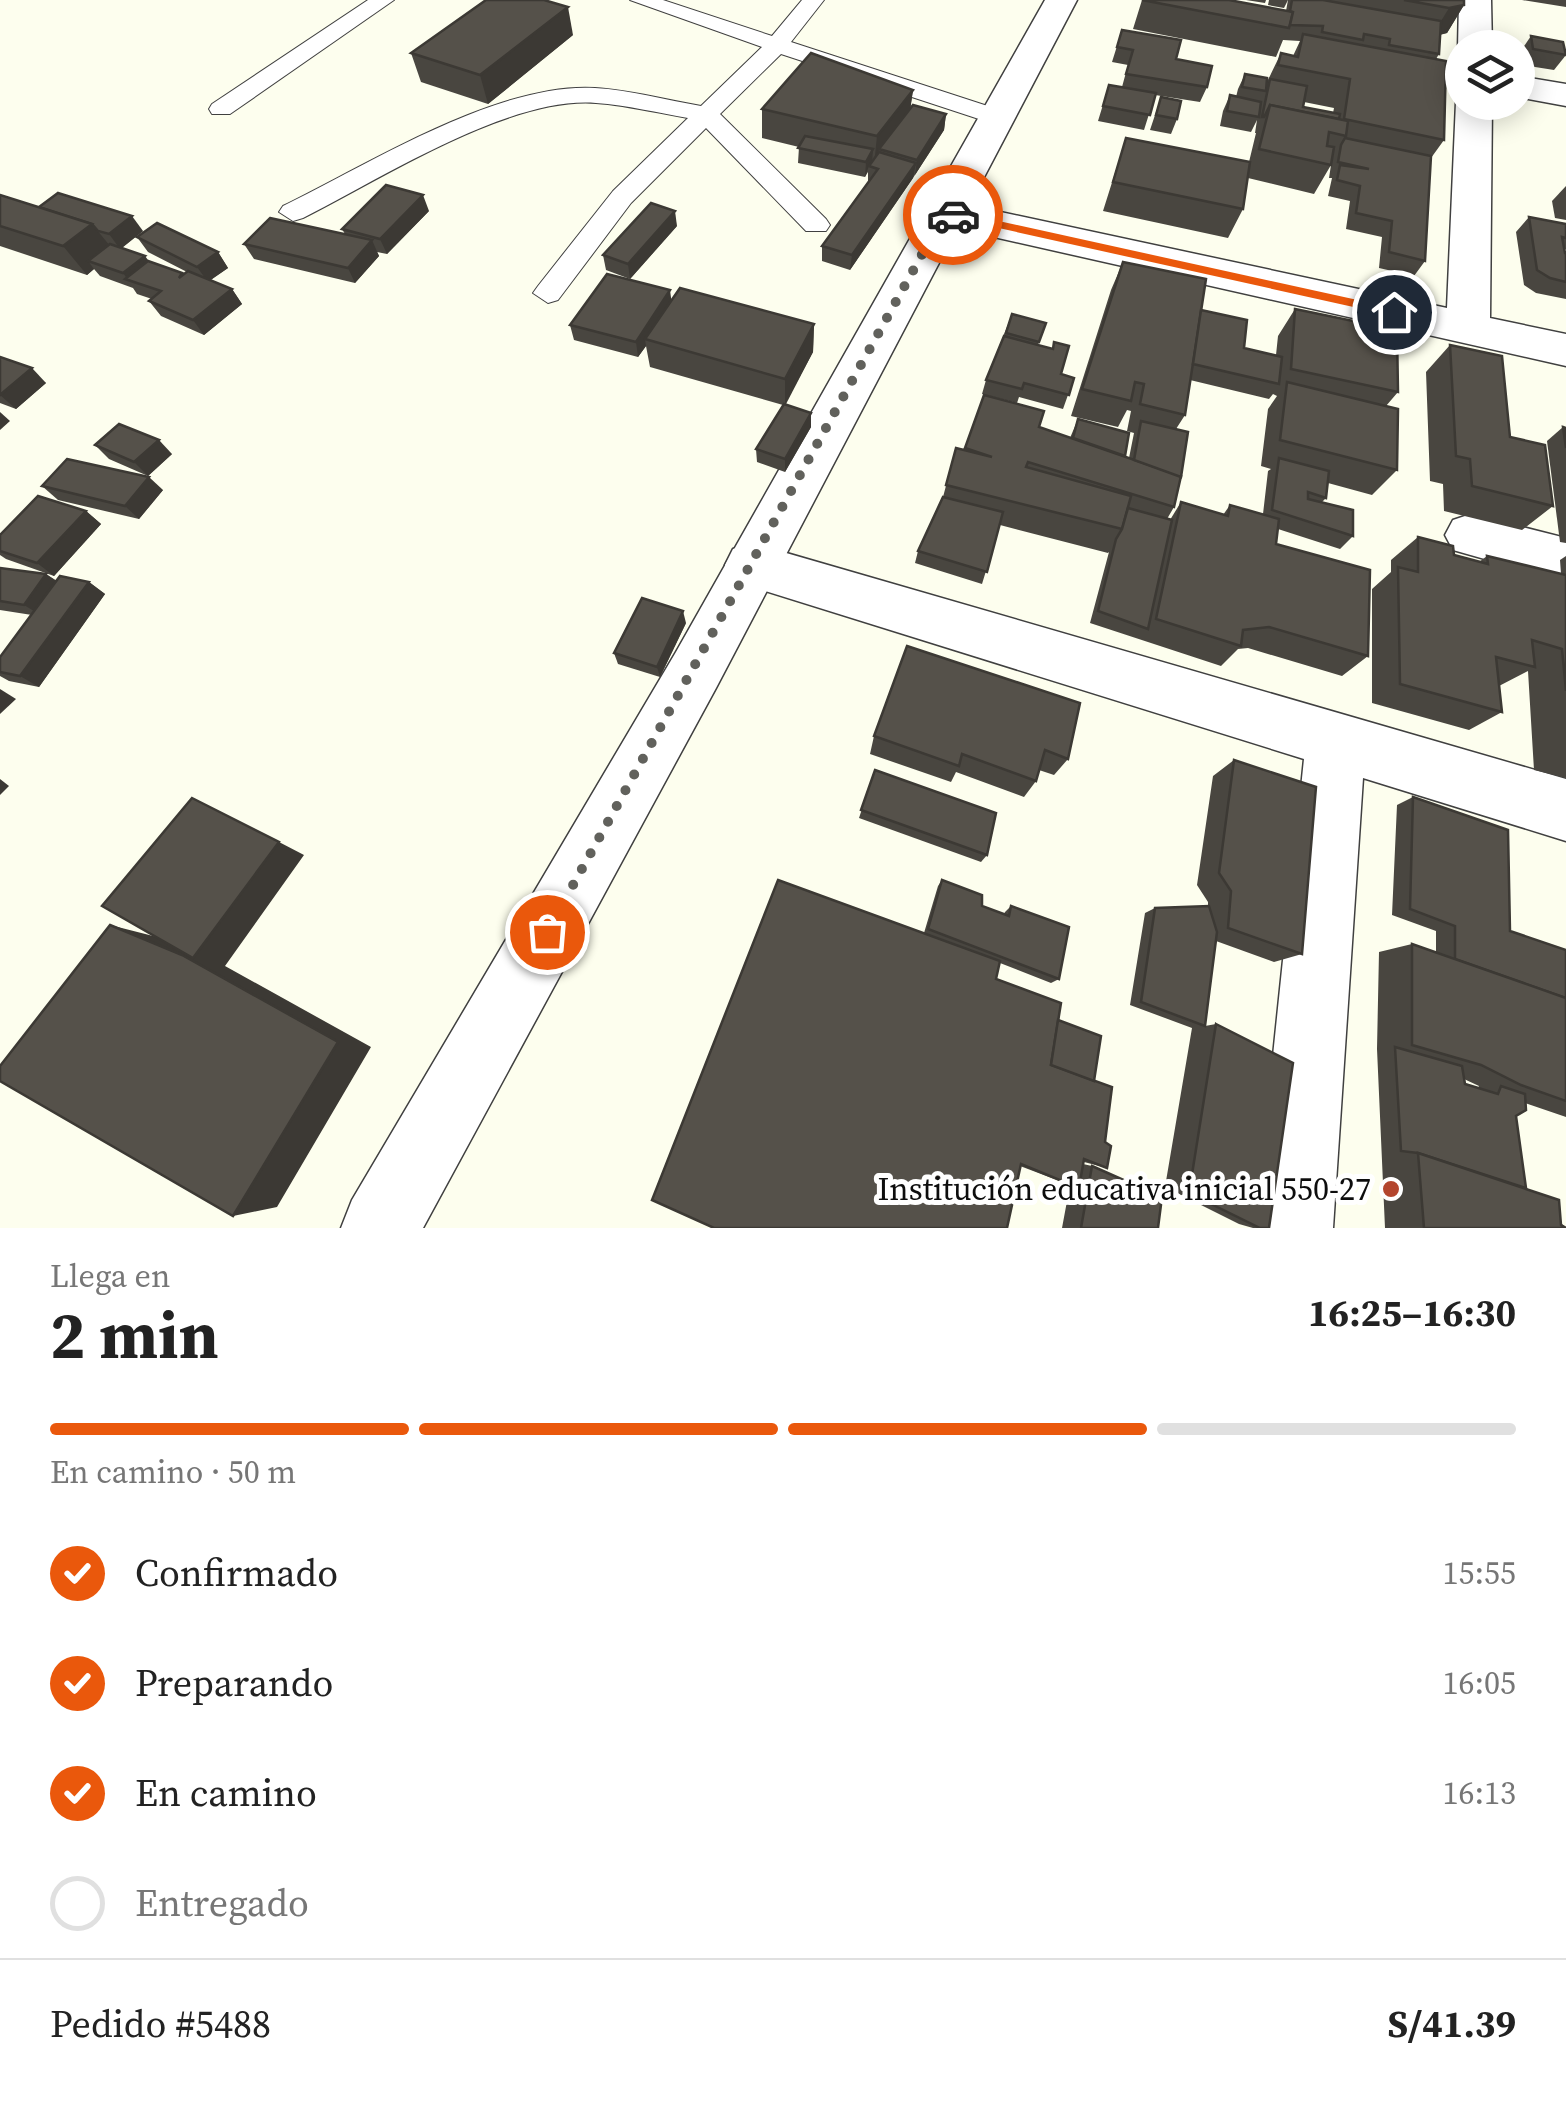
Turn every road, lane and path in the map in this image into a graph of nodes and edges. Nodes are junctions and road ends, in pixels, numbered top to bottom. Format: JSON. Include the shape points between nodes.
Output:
{"nodes":[{"id":1,"x":383,"y":0,"type":"edge"},
{"id":2,"x":640,"y":0,"type":"edge"},
{"id":3,"x":813,"y":0,"type":"edge"},
{"id":4,"x":1475,"y":0,"type":"edge"},
{"id":5,"x":1055,"y":1,"type":"edge"},
{"id":6,"x":1475,"y":30,"type":"edge"},
{"id":7,"x":777,"y":45,"type":"junction"},
{"id":8,"x":1535,"y":90,"type":"edge"},
{"id":9,"x":1566,"y":95,"type":"edge"},
{"id":10,"x":221,"y":109,"type":"dead end"},
{"id":11,"x":706,"y":114,"type":"junction"},
{"id":12,"x":997,"y":118,"type":"junction"},
{"id":13,"x":1474,"y":120,"type":"edge"},
{"id":14,"x":294,"y":212,"type":"dead end"},
{"id":15,"x":945,"y":213,"type":"junction"},
{"id":16,"x":816,"y":225,"type":"dead end"},
{"id":17,"x":548,"y":293,"type":"dead end"},
{"id":18,"x":1468,"y":328,"type":"junction"},
{"id":19,"x":1566,"y":350,"type":"edge"},
{"id":20,"x":1472,"y":535,"type":"dead end"},
{"id":21,"x":1566,"y":560,"type":"edge"},
{"id":22,"x":752,"y":565,"type":"junction"},
{"id":23,"x":1336,"y":741,"type":"junction"},
{"id":24,"x":1566,"y":810,"type":"edge"},
{"id":25,"x":380,"y":1228,"type":"edge"},
{"id":26,"x":1294,"y":1228,"type":"edge"}],
"edges":[{"from":1,"to":10,"type":"lane"},
{"from":2,"to":7,"type":"lane"},
{"from":3,"to":7,"type":"lane"},
{"from":4,"to":6,"type":"street"},
{"from":5,"to":12,"type":"street"},
{"from":7,"to":11,"type":"lane"},
{"from":7,"to":12,"type":"lane"},
{"from":8,"to":9,"type":"street"},
{"from":11,"to":14,"type":"lane","via":[[594,95],[541,100],[492,114]]},
{"from":11,"to":16,"type":"lane"},
{"from":11,"to":17,"type":"lane","via":[[622,198]]},
{"from":12,"to":15,"type":"street"},
{"from":13,"to":18,"type":"street"},
{"from":15,"to":18,"type":"street"},
{"from":15,"to":22,"type":"street"},
{"from":18,"to":19,"type":"street"},
{"from":20,"to":21,"type":"street"},
{"from":22,"to":23,"type":"street"},
{"from":22,"to":25,"type":"street"},
{"from":23,"to":24,"type":"street"},
{"from":23,"to":26,"type":"street"}]}
